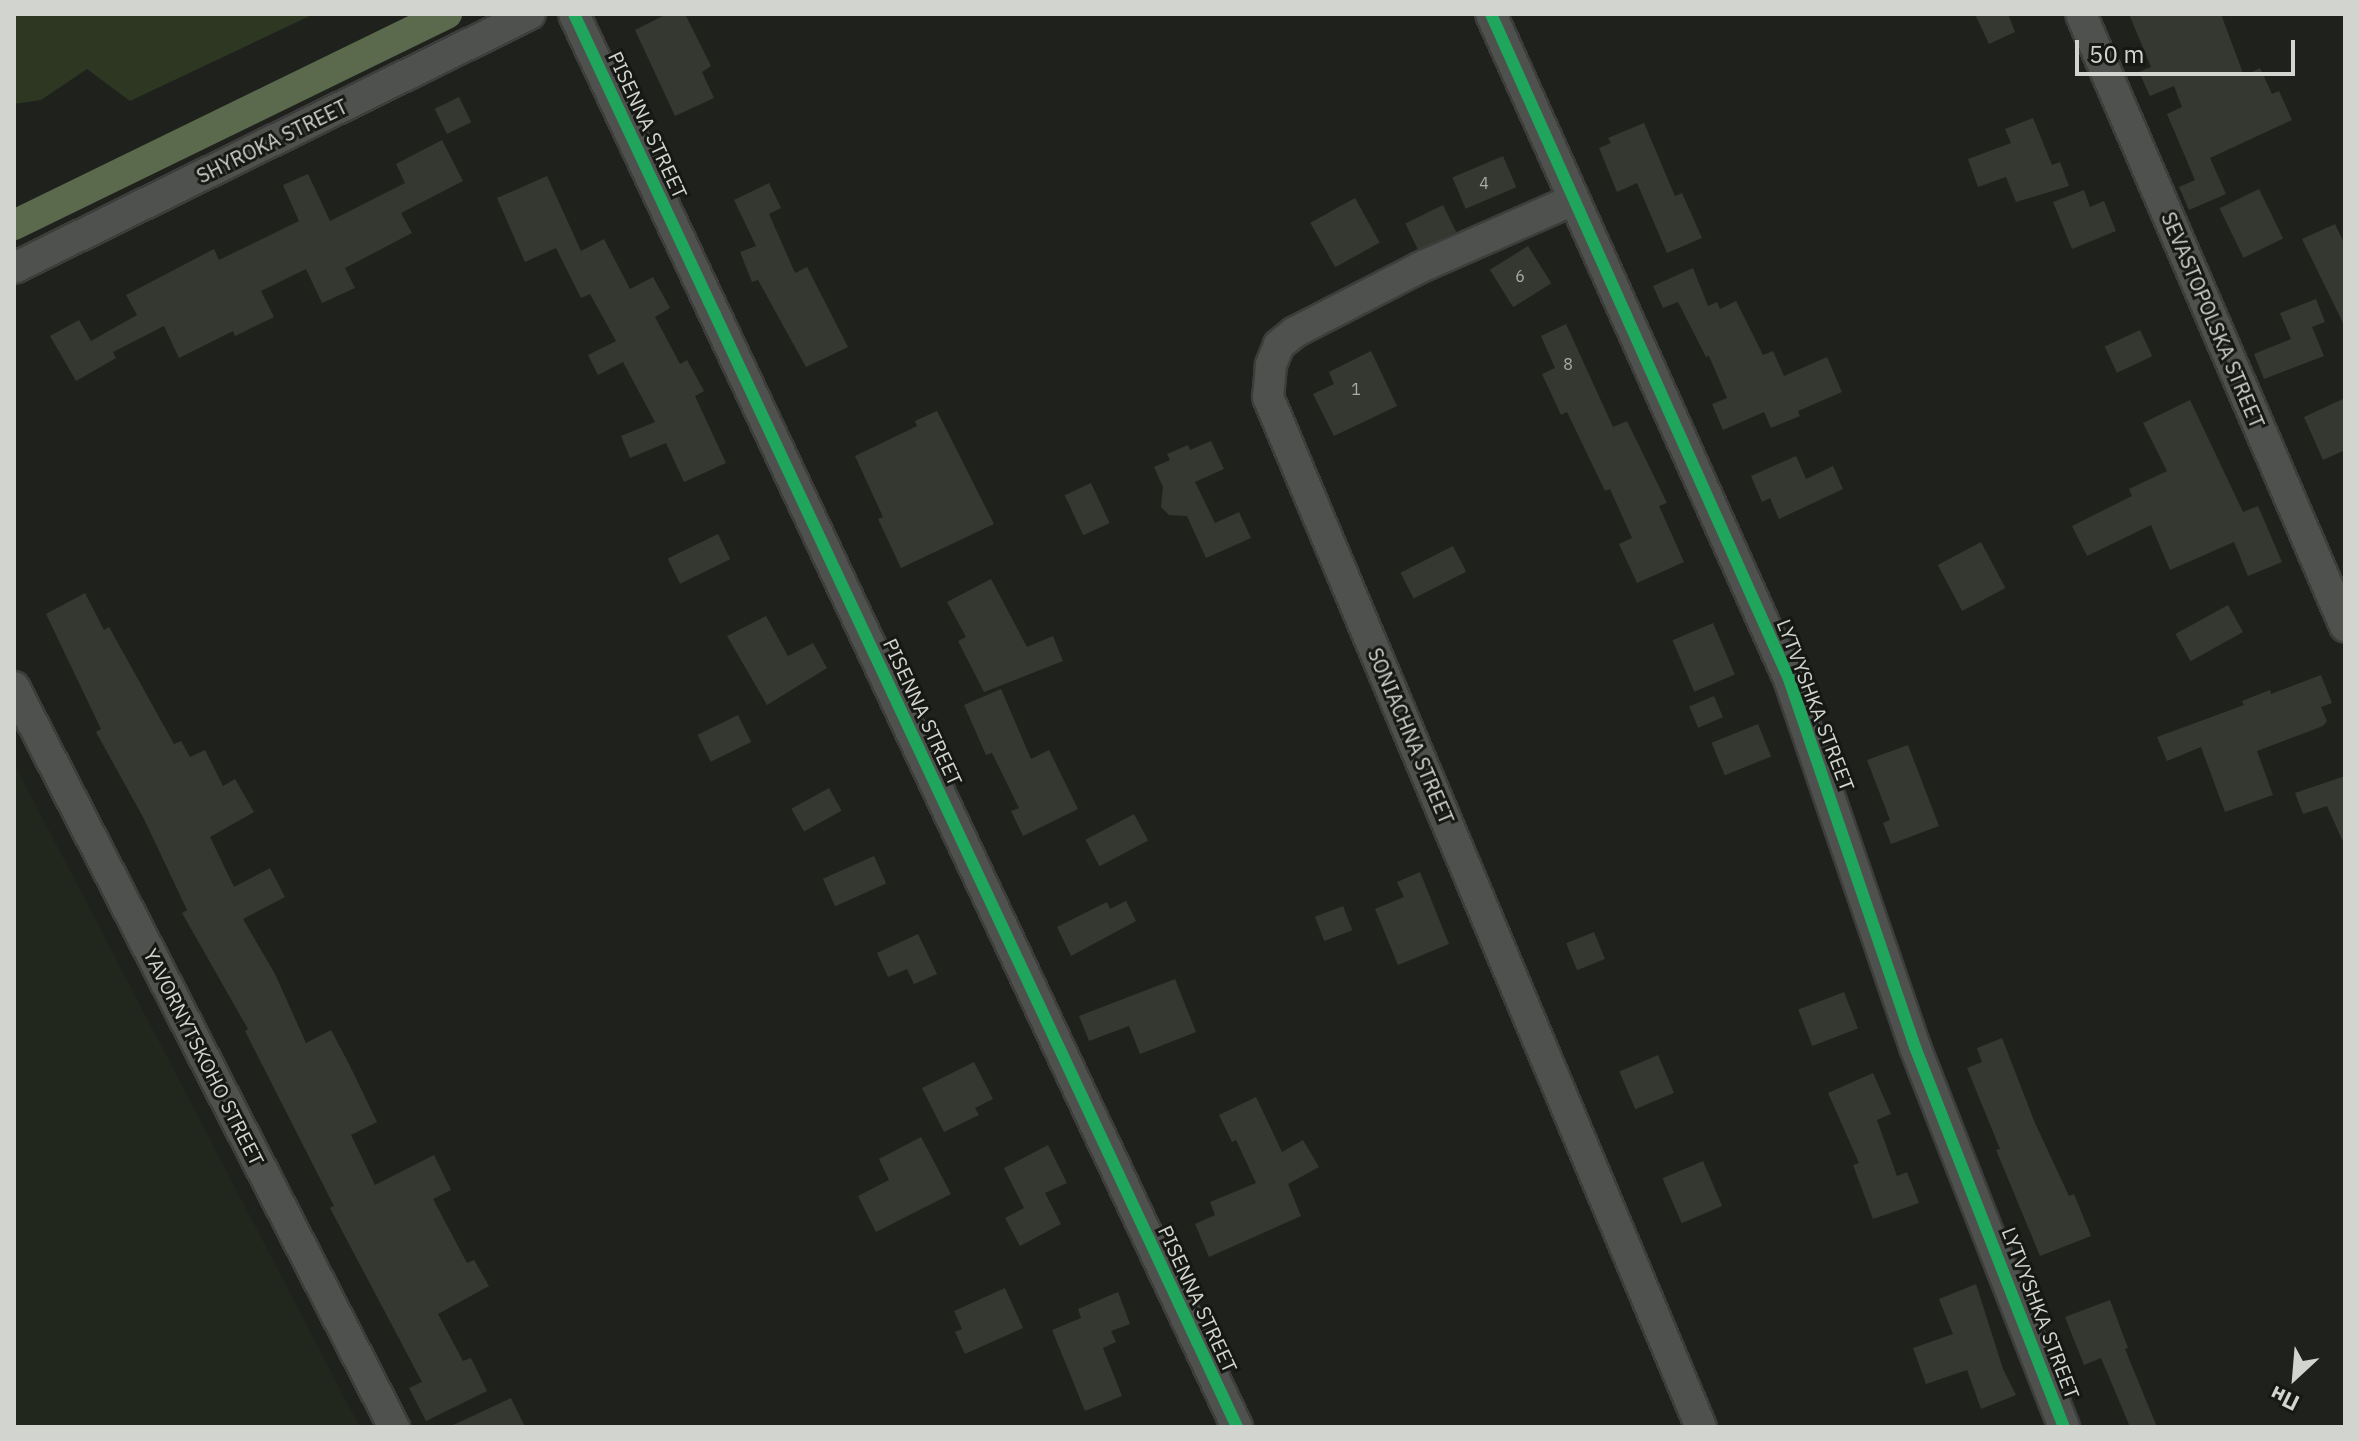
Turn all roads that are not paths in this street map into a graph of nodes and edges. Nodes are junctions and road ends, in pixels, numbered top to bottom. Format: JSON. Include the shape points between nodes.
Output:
{"nodes":[{"id":1,"x":530,"y":14,"type":"edge"},
{"id":2,"x":574,"y":14,"type":"edge"},
{"id":3,"x":1491,"y":14,"type":"edge"},
{"id":4,"x":2081,"y":14,"type":"edge"},
{"id":5,"x":1573,"y":200,"type":"junction"},
{"id":6,"x":14,"y":268,"type":"edge"},
{"id":7,"x":2345,"y":626,"type":"edge"},
{"id":8,"x":14,"y":687,"type":"edge"},
{"id":9,"x":394,"y":1427,"type":"edge"},
{"id":10,"x":1237,"y":1427,"type":"edge"},
{"id":11,"x":1701,"y":1427,"type":"edge"},
{"id":12,"x":2064,"y":1427,"type":"edge"}],
"edges":[{"from":1,"to":6,"type":"street","name":"SHYROKA STREET"},
{"from":2,"to":10,"type":"street","name":"PISENNA STREET"},
{"from":3,"to":5,"type":"street","name":"LYTVYSHKA STREET"},
{"from":4,"to":7,"type":"street","name":"SEVASTOPOLSKA STREET"},
{"from":5,"to":11,"type":"street","name":"SONIACHNA STREET","via":[[1419,268],[1295,332],[1279,345],[1268,397]]},
{"from":5,"to":12,"type":"street","name":"LYTVYSHKA STREET","via":[[1789,679],[1915,1047]]},
{"from":8,"to":9,"type":"street","name":"YAVORNYTSKOHO STREET"}]}
